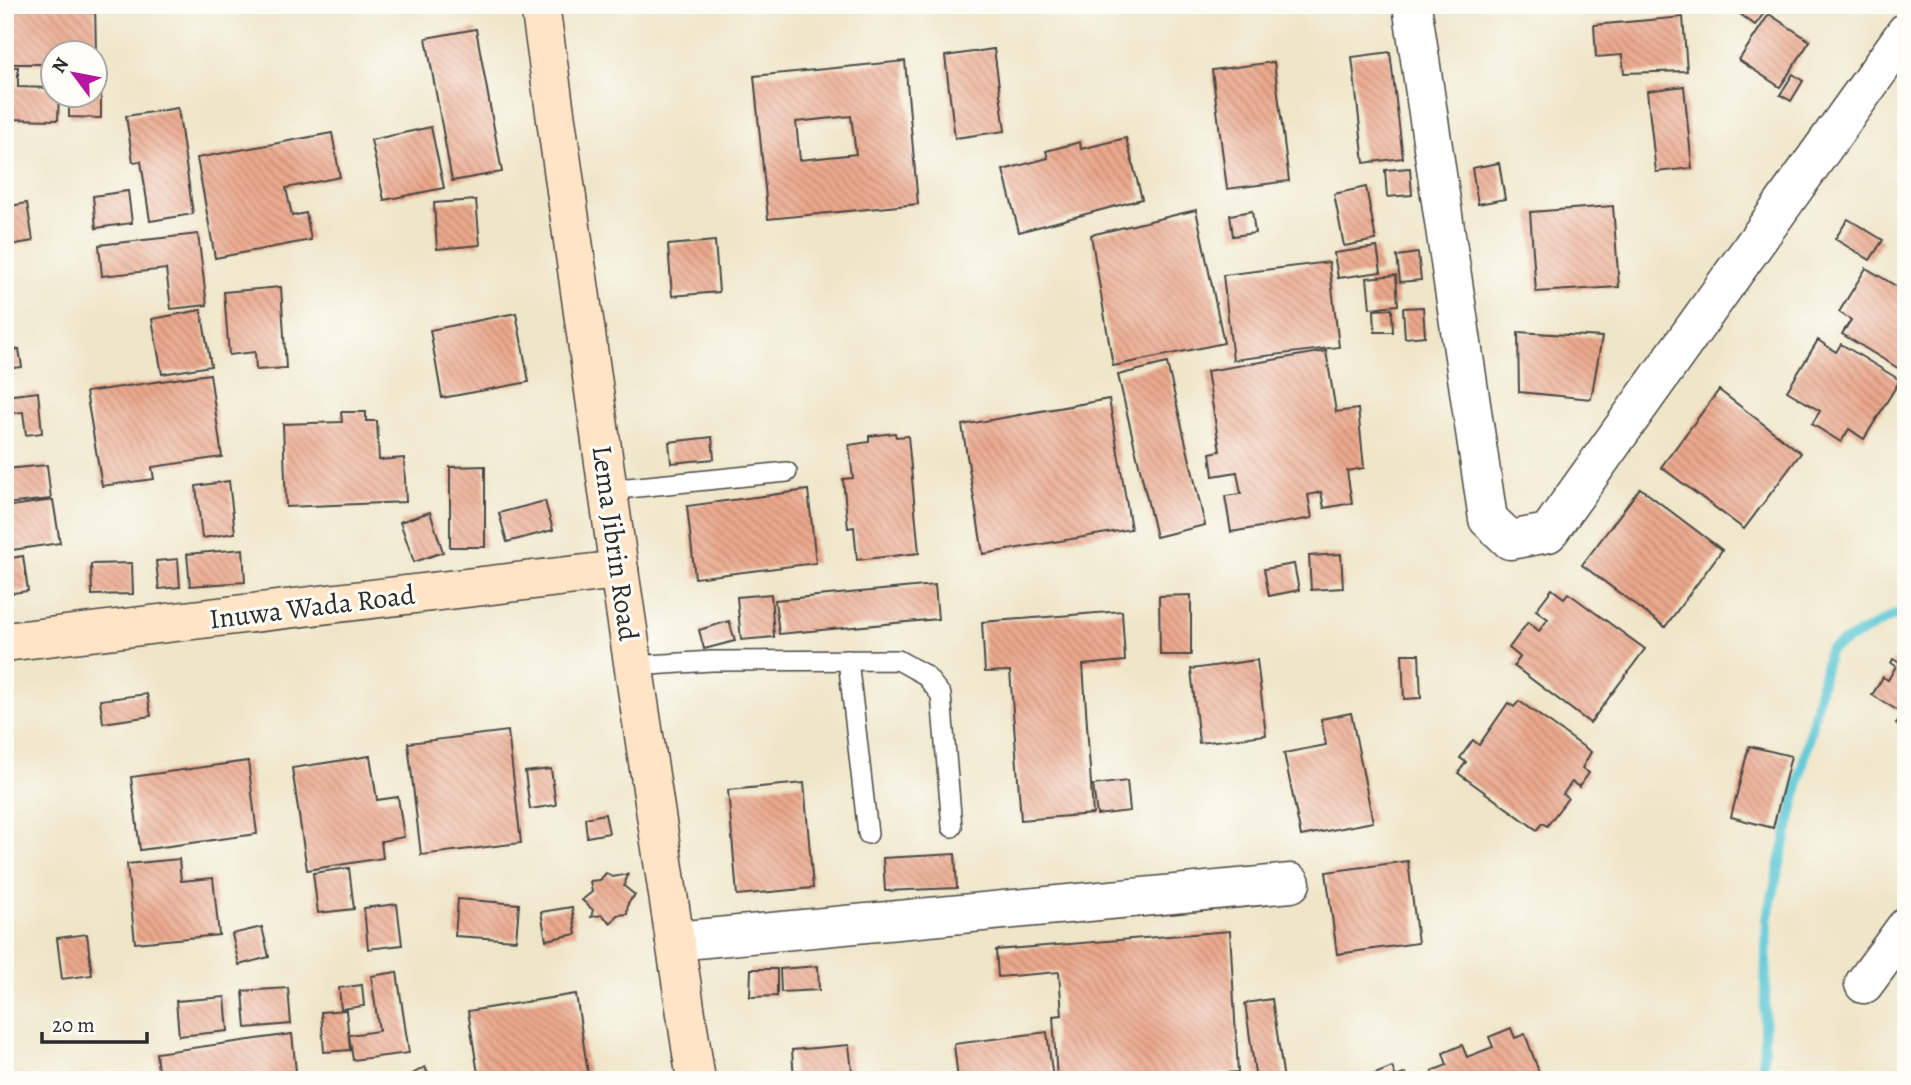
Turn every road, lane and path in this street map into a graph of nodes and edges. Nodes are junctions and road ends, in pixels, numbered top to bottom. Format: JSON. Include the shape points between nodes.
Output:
{"nodes":[{"id":1,"x":540,"y":5,"type":"edge"},
{"id":2,"x":1412,"y":5,"type":"edge"},
{"id":3,"x":1906,"y":32,"type":"edge"},
{"id":4,"x":787,"y":471,"type":"dead end"},
{"id":5,"x":608,"y":490,"type":"junction"},
{"id":6,"x":619,"y":570,"type":"junction"},
{"id":7,"x":5,"y":642,"type":"edge"},
{"id":8,"x":848,"y":660,"type":"junction"},
{"id":9,"x":634,"y":666,"type":"junction"},
{"id":10,"x":952,"y":827,"type":"dead end"},
{"id":11,"x":868,"y":834,"type":"dead end"},
{"id":12,"x":1291,"y":883,"type":"dead end"},
{"id":13,"x":1906,"y":927,"type":"edge"},
{"id":14,"x":675,"y":940,"type":"junction"},
{"id":15,"x":1864,"y":984,"type":"dead end"},
{"id":16,"x":696,"y":1080,"type":"edge"}],
"edges":[{"from":1,"to":5,"type":"street","name":"Lema Jibrin Road"},
{"from":2,"to":3,"type":"street","via":[[1488,519],[1510,540],[1548,533]]},
{"from":4,"to":5,"type":"lane"},
{"from":5,"to":6,"type":"street","name":"Lema Jibrin Road"},
{"from":6,"to":7,"type":"street","name":"Inuwa Wada Road"},
{"from":6,"to":9,"type":"street","name":"Lema Jibrin Road"},
{"from":8,"to":9,"type":"lane"},
{"from":8,"to":10,"type":"lane","via":[[898,660],[925,675],[942,695]]},
{"from":8,"to":11,"type":"lane"},
{"from":9,"to":14,"type":"street","name":"Lema Jibrin Road"},
{"from":12,"to":14,"type":"street"},
{"from":13,"to":15,"type":"street"},
{"from":14,"to":16,"type":"street","name":"Lema Jibrin Road"}]}
